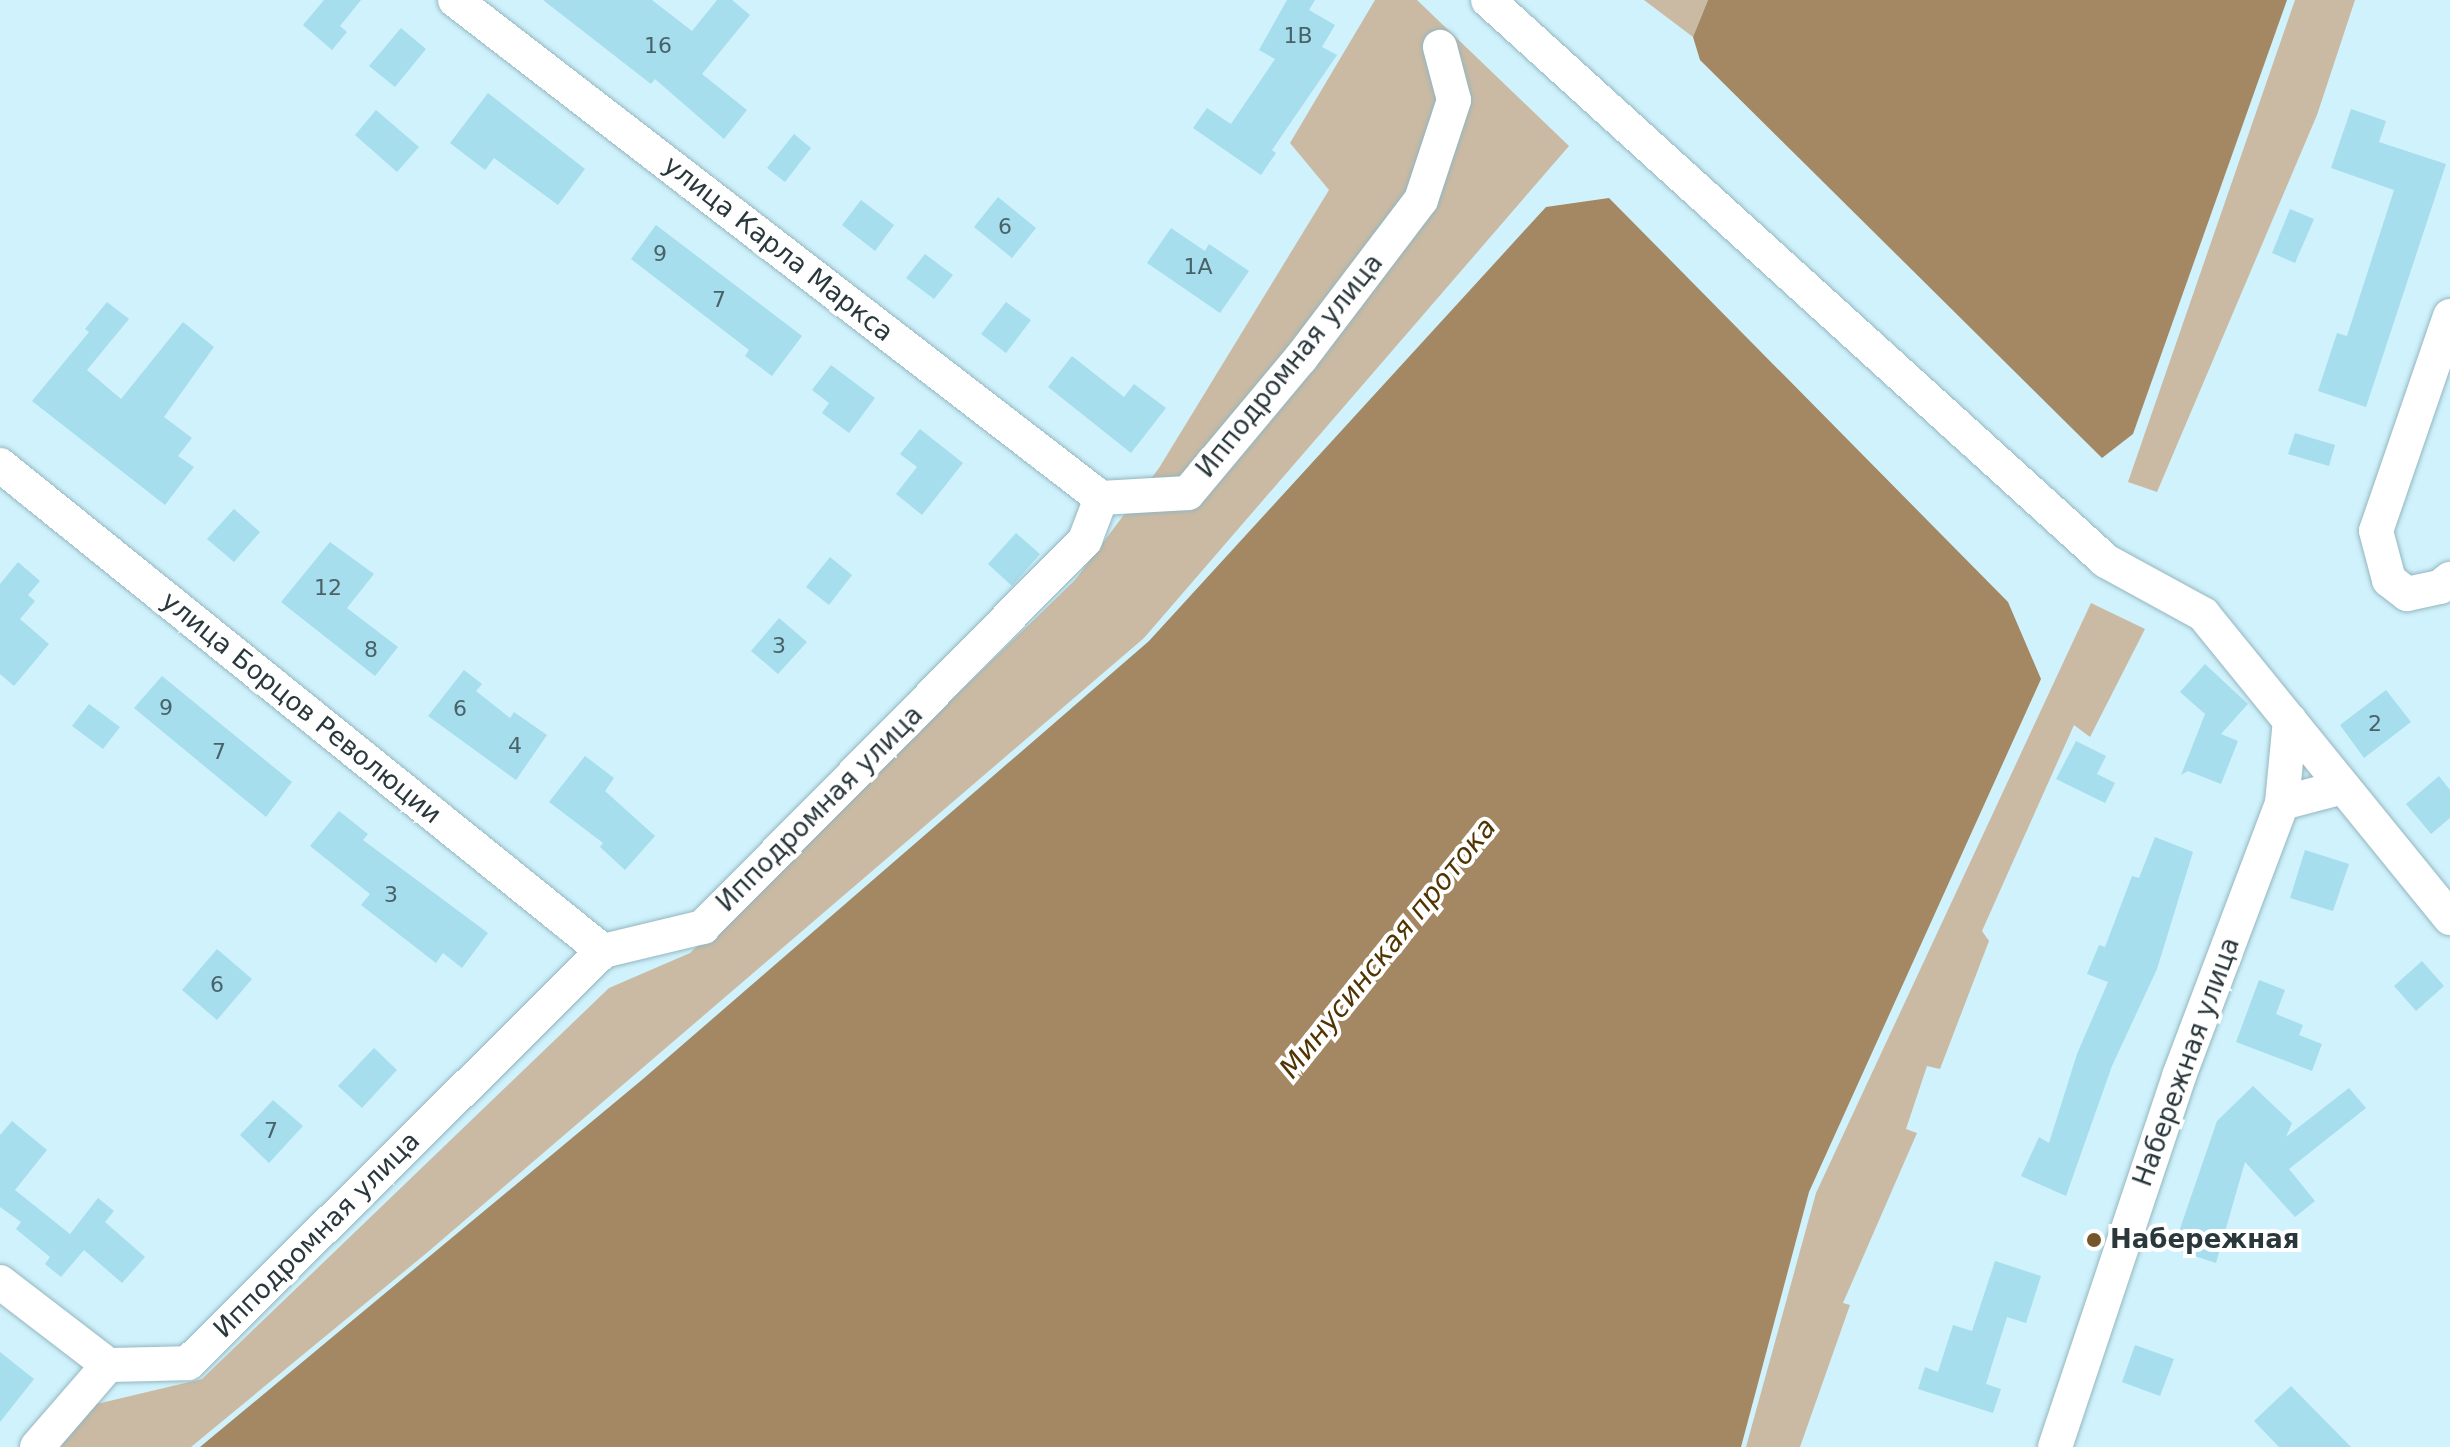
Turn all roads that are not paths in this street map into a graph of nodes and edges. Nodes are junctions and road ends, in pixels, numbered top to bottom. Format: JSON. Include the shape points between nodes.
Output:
{"nodes":[{"id":1,"x":455,"y":0,"type":"edge"},
{"id":2,"x":1488,"y":0,"type":"edge"},
{"id":3,"x":1440,"y":47,"type":"dead end"},
{"id":4,"x":2450,"y":316,"type":"edge"},
{"id":5,"x":0,"y":465,"type":"edge"},
{"id":6,"x":1101,"y":498,"type":"junction"},
{"id":7,"x":2450,"y":579,"type":"edge"},
{"id":8,"x":2290,"y":720,"type":"junction"},
{"id":9,"x":2343,"y":787,"type":"junction"},
{"id":10,"x":2282,"y":803,"type":"junction"},
{"id":11,"x":2450,"y":918,"type":"edge"},
{"id":12,"x":603,"y":951,"type":"junction"},
{"id":13,"x":0,"y":1282,"type":"edge"},
{"id":14,"x":108,"y":1365,"type":"junction"},
{"id":15,"x":37,"y":1447,"type":"edge"},
{"id":16,"x":2055,"y":1447,"type":"edge"}],
"edges":[{"from":1,"to":6,"type":"street","name":"улица Карла Маркса"},
{"from":2,"to":8,"type":"street","via":[[2106,561],[2203,614]]},
{"from":3,"to":6,"type":"street","name":"Ипподромная улица","via":[[1454,100],[1421,200],[1301,358],[1188,493]]},
{"from":4,"to":7,"type":"street","via":[[2376,531],[2389,580],[2407,594],[2440,587]]},
{"from":5,"to":12,"type":"street","name":"улица Борцов Революции"},
{"from":6,"to":12,"type":"street","name":"Ипподромная улица","via":[[1085,540],[703,927]]},
{"from":8,"to":9,"type":"street"},
{"from":8,"to":10,"type":"street","name":"Набережная улица"},
{"from":9,"to":10,"type":"street"},
{"from":9,"to":11,"type":"street"},
{"from":10,"to":16,"type":"street","name":"Набережная улица","via":[[2179,1076]]},
{"from":12,"to":14,"type":"street","name":"Ипподромная улица","via":[[188,1363]]},
{"from":13,"to":14,"type":"street"},
{"from":14,"to":15,"type":"street"}]}
